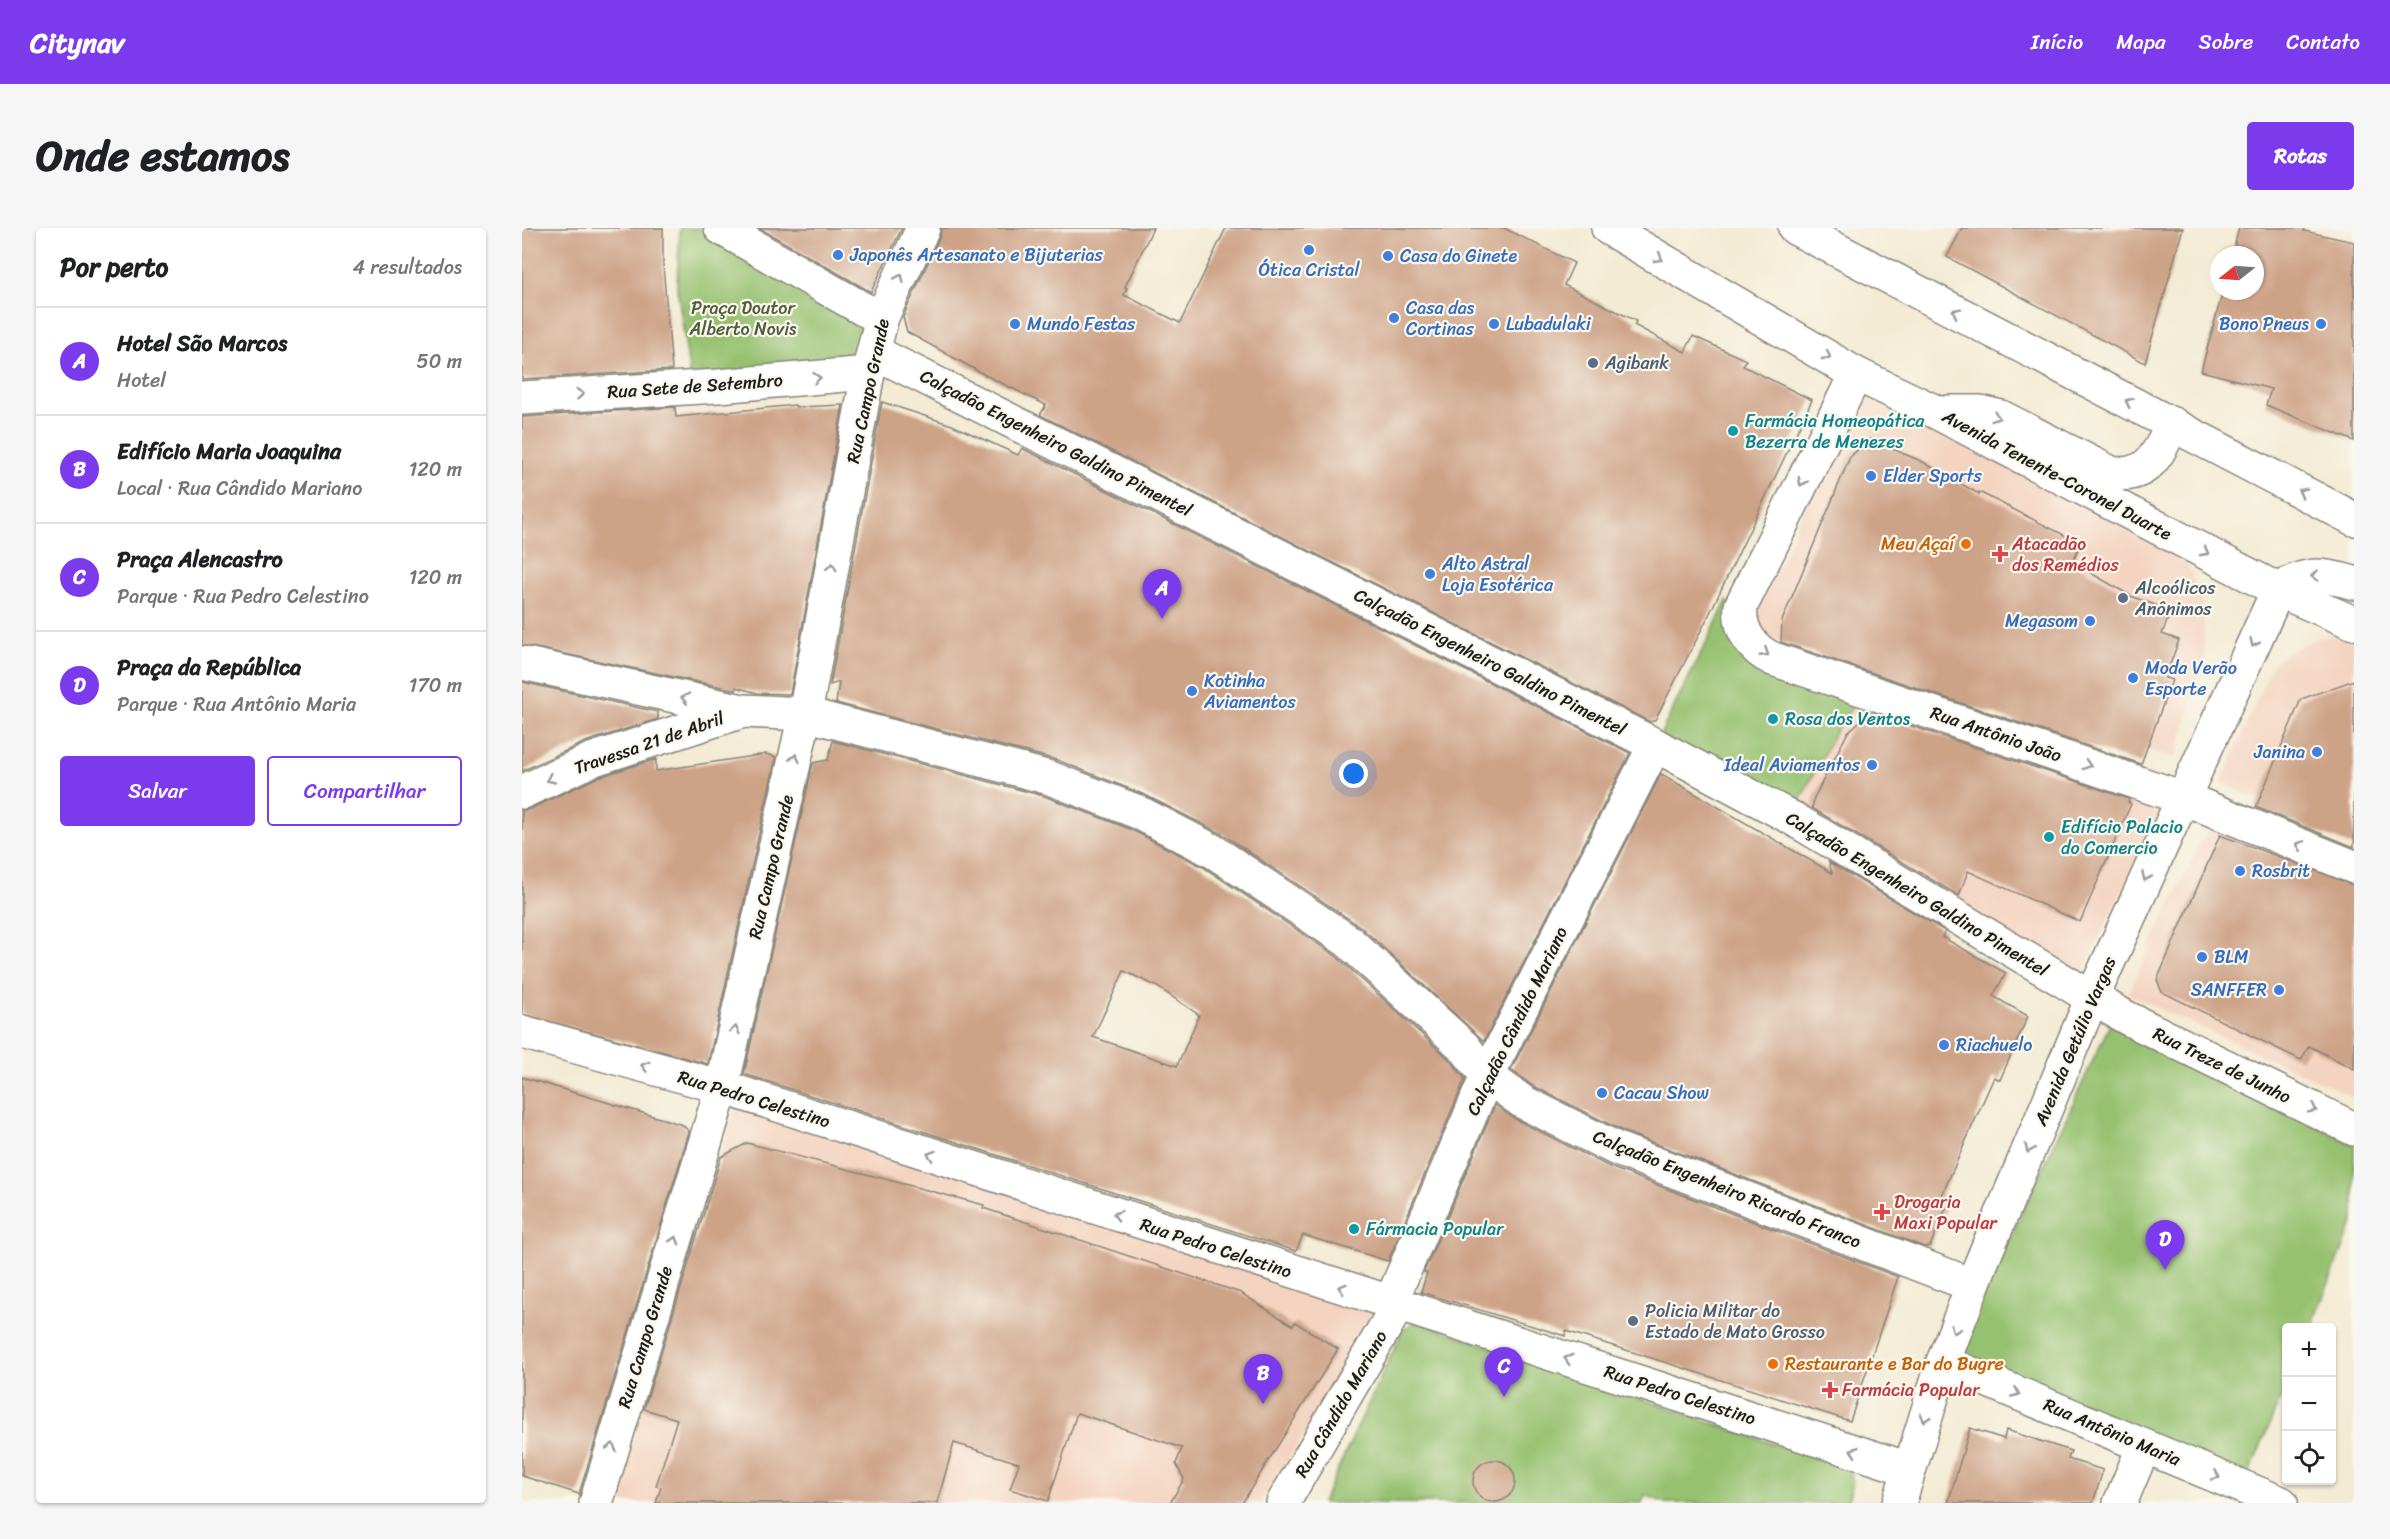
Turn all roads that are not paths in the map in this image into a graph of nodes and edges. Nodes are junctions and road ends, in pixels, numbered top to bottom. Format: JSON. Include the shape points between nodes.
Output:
{"nodes":[{"id":1,"x":721,"y":228,"type":"edge"},
{"id":2,"x":923,"y":228,"type":"edge"},
{"id":3,"x":1608,"y":228,"type":"edge"},
{"id":4,"x":1795,"y":228,"type":"edge"},
{"id":5,"x":882,"y":317,"type":"junction"},
{"id":6,"x":871,"y":363,"type":"junction"},
{"id":7,"x":1856,"y":374,"type":"junction"},
{"id":8,"x":522,"y":398,"type":"edge"},
{"id":9,"x":1938,"y":413,"type":"junction"},
{"id":10,"x":2173,"y":424,"type":"junction"},
{"id":11,"x":2354,"y":519,"type":"edge"},
{"id":12,"x":2354,"y":583,"type":"edge"},
{"id":13,"x":2278,"y":590,"type":"junction"},
{"id":14,"x":2354,"y":623,"type":"edge"},
{"id":15,"x":522,"y":663,"type":"edge"},
{"id":16,"x":743,"y":711,"type":"junction"},
{"id":17,"x":805,"y":714,"type":"junction"},
{"id":18,"x":1655,"y":745,"type":"junction"},
{"id":19,"x":522,"y":792,"type":"edge"},
{"id":20,"x":2183,"y":798,"type":"junction"},
{"id":21,"x":2354,"y":867,"type":"edge"},
{"id":22,"x":2092,"y":998,"type":"junction"},
{"id":23,"x":522,"y":1032,"type":"edge"},
{"id":24,"x":1487,"y":1076,"type":"junction"},
{"id":25,"x":722,"y":1087,"type":"junction"},
{"id":26,"x":2354,"y":1129,"type":"edge"},
{"id":27,"x":1972,"y":1285,"type":"junction"},
{"id":28,"x":1395,"y":1303,"type":"junction"},
{"id":29,"x":1943,"y":1362,"type":"junction"},
{"id":30,"x":2144,"y":1446,"type":"junction"},
{"id":31,"x":1909,"y":1469,"type":"junction"},
{"id":32,"x":596,"y":1503,"type":"edge"},
{"id":33,"x":1283,"y":1503,"type":"edge"},
{"id":34,"x":1899,"y":1503,"type":"edge"},
{"id":35,"x":2120,"y":1503,"type":"edge"},
{"id":36,"x":2281,"y":1503,"type":"edge"}],
"edges":[{"from":1,"to":5,"type":"street"},
{"from":5,"to":2,"type":"street","name":"Rua Campo Grande","one_way":true},
{"from":3,"to":7,"type":"street","name":"Avenida Tenente-Coronel Duarte","one_way":true},
{"from":10,"to":4,"type":"street","one_way":true},
{"from":5,"to":6,"type":"street","name":"Rua Campo Grande"},
{"from":8,"to":6,"type":"street","name":"Rua Sete de Setembro","one_way":true,"via":[[718,386]]},
{"from":17,"to":6,"type":"street","name":"Rua Campo Grande","one_way":true},
{"from":6,"to":18,"type":"street","name":"Calçadão Engenheiro Galdino Pimentel"},
{"from":7,"to":9,"type":"street","name":"Avenida Tenente-Coronel Duarte"},
{"from":7,"to":20,"type":"street","name":"Rua Antônio João","one_way":true,"via":[[1741,606],[1740,618],[1748,638],[1764,655]]},
{"from":9,"to":10,"type":"street","one_way":true,"via":[[1980,412],[2001,417],[2111,473],[2128,476],[2149,465]]},
{"from":9,"to":13,"type":"street","name":"Avenida Tenente-Coronel Duarte","one_way":true},
{"from":11,"to":10,"type":"street","one_way":true},
{"from":12,"to":13,"type":"street","one_way":true,"via":[[2310,575]]},
{"from":13,"to":14,"type":"street","name":"Avenida Tenente-Coronel Duarte"},
{"from":13,"to":20,"type":"street","name":"Avenida Getúlio Vargas","one_way":true},
{"from":16,"to":15,"type":"street","one_way":true},
{"from":16,"to":17,"type":"street","name":"Calçadão Engenheiro Ricardo Franco"},
{"from":16,"to":19,"type":"street","name":"Travessa 21 de Abril","one_way":true,"via":[[591,760]]},
{"from":17,"to":24,"type":"street","name":"Calçadão Engenheiro Ricardo Franco","via":[[1050,778],[1138,812],[1214,851],[1347,941],[1464,1047]]},
{"from":25,"to":17,"type":"street","name":"Rua Campo Grande","one_way":true},
{"from":18,"to":22,"type":"street","name":"Calçadão Engenheiro Galdino Pimentel","via":[[1792,818]]},
{"from":18,"to":24,"type":"street","name":"Calçadão Cândido Mariano"},
{"from":21,"to":20,"type":"street","name":"Rua Antônio João","one_way":true},
{"from":20,"to":22,"type":"street","name":"Avenida Getúlio Vargas","one_way":true},
{"from":22,"to":26,"type":"street","name":"Rua Treze de Junho","one_way":true},
{"from":22,"to":27,"type":"street","name":"Avenida Getúlio Vargas","one_way":true},
{"from":25,"to":23,"type":"street","name":"Rua Pedro Celestino","one_way":true},
{"from":24,"to":27,"type":"street","name":"Calçadão Engenheiro Ricardo Franco","via":[[1524,1102],[1617,1149]]},
{"from":24,"to":28,"type":"street","name":"Calçadão Cândido Mariano"},
{"from":28,"to":25,"type":"street","name":"Rua Pedro Celestino","one_way":true},
{"from":32,"to":25,"type":"street","name":"Rua Campo Grande","one_way":true},
{"from":27,"to":29,"type":"street","name":"Avenida Getúlio Vargas","one_way":true},
{"from":31,"to":28,"type":"street","name":"Rua Pedro Celestino","one_way":true},
{"from":28,"to":33,"type":"street","name":"Rua Cândido Mariano"},
{"from":29,"to":30,"type":"street","name":"Rua Antônio Maria","one_way":true},
{"from":29,"to":31,"type":"street","name":"Avenida Getúlio Vargas","one_way":true},
{"from":30,"to":35,"type":"street"},
{"from":30,"to":36,"type":"street","name":"Rua Antônio Maria","one_way":true},
{"from":31,"to":34,"type":"street","name":"Avenida Getúlio Vargas"}]}
